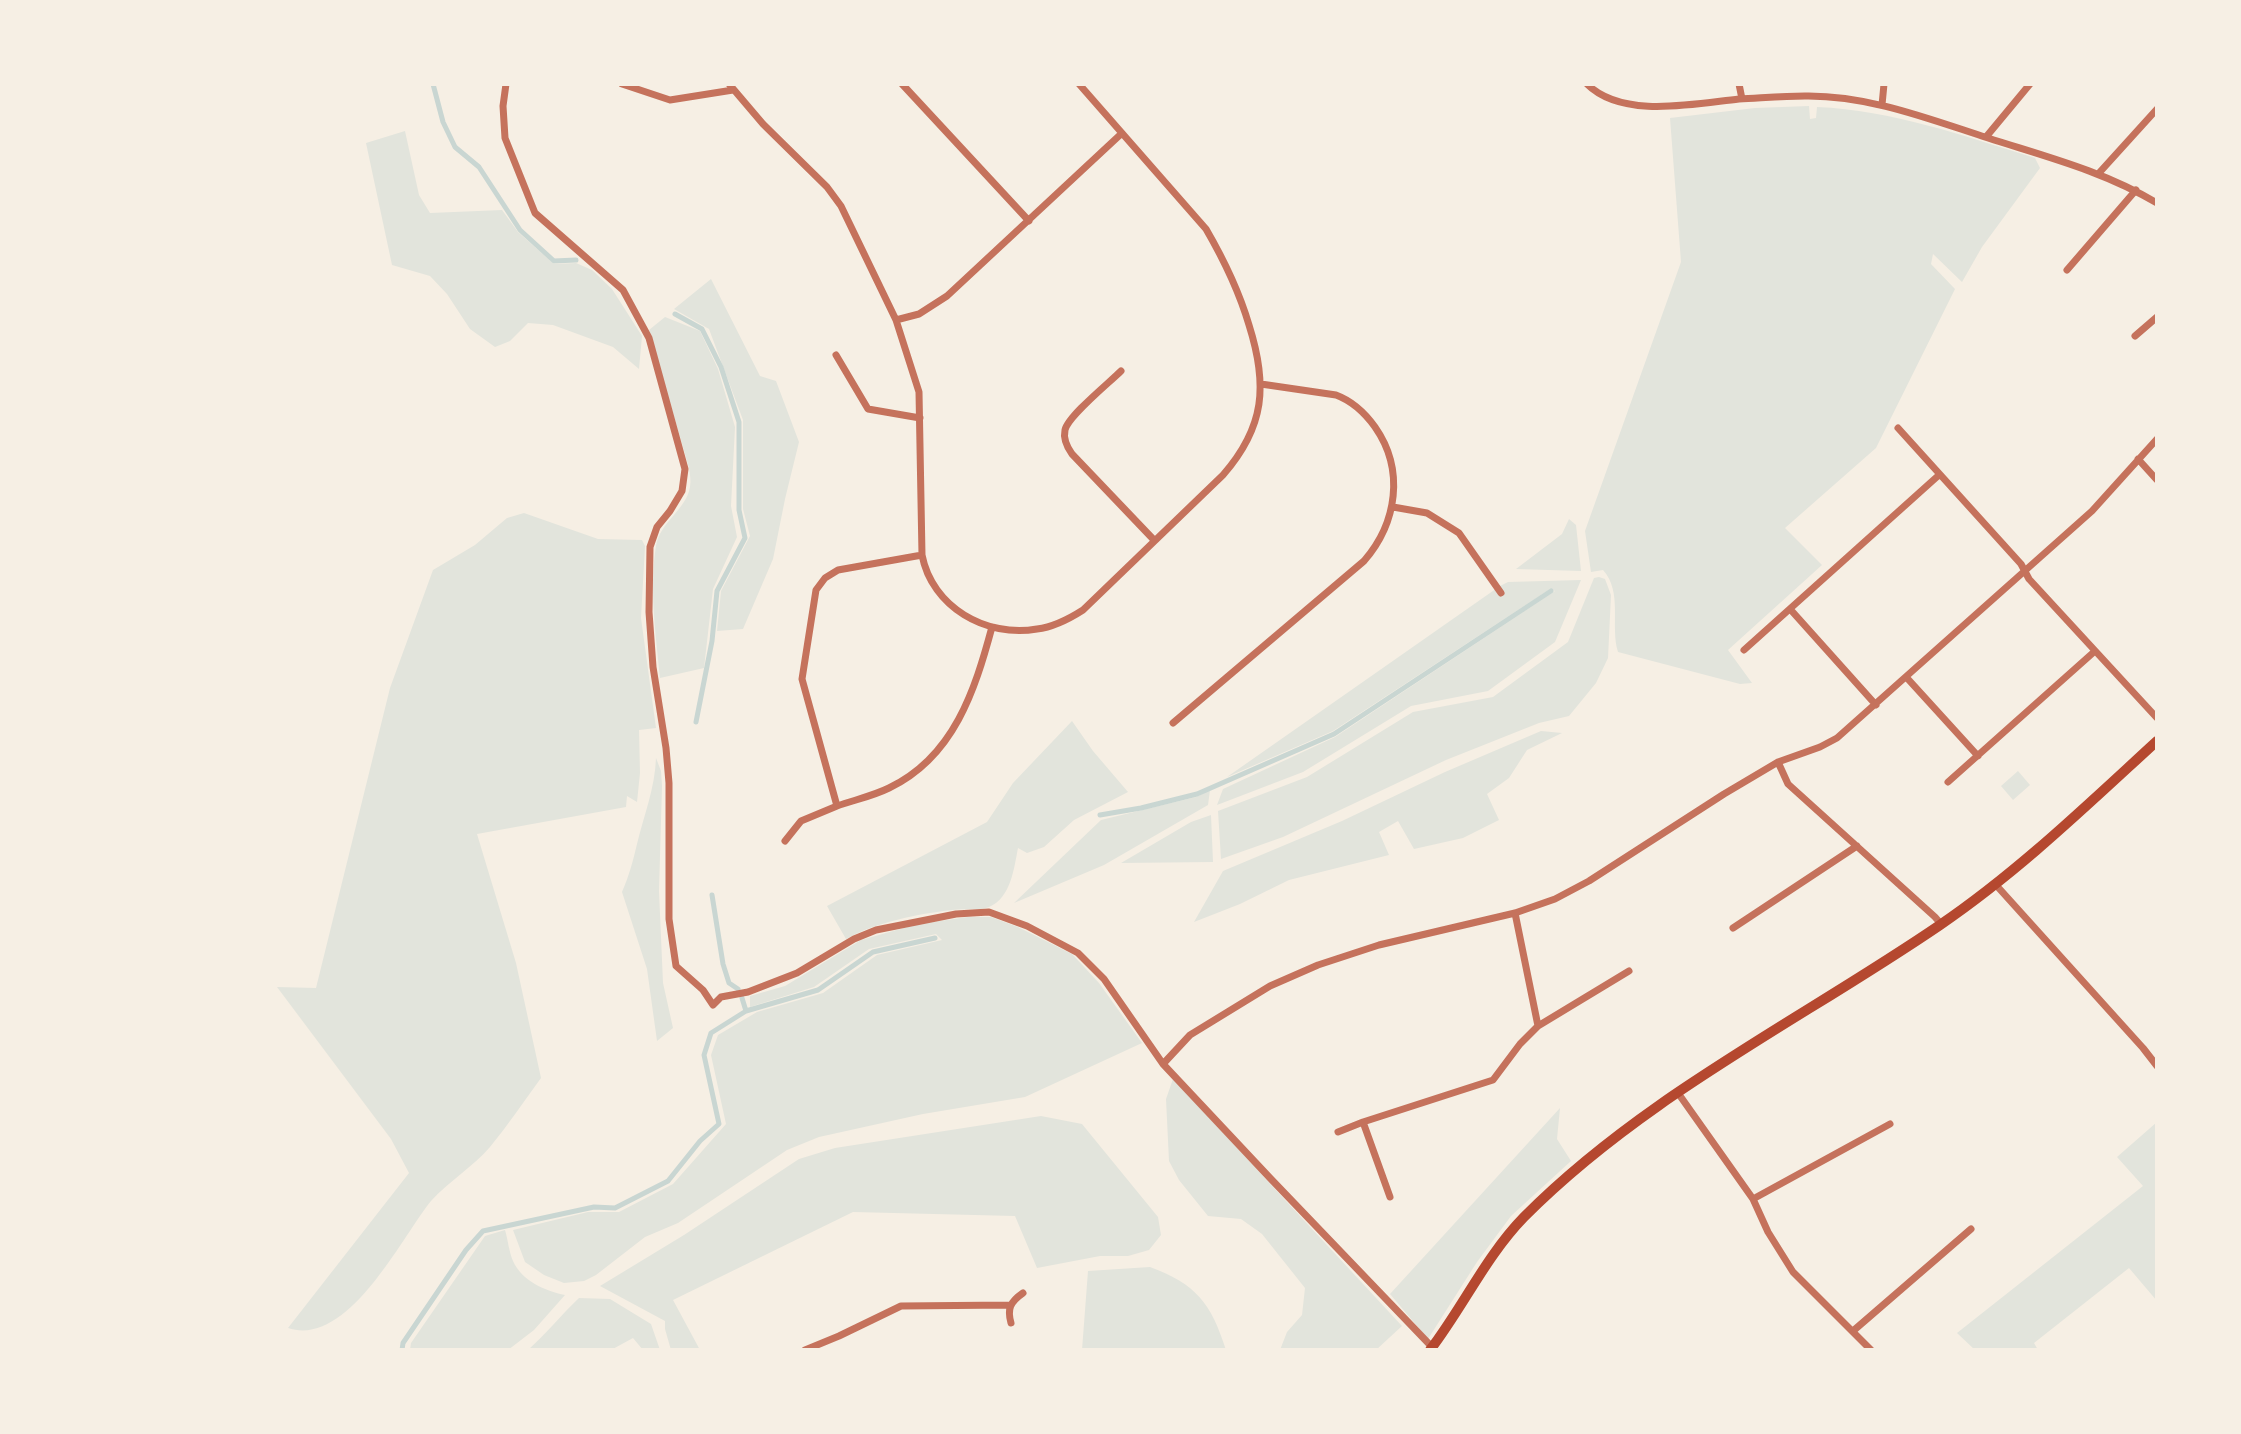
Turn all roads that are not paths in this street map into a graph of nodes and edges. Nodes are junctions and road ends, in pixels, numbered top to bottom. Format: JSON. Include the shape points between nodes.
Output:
{"nodes":[{"id":1,"x":506,"y":84,"type":"edge"},
{"id":2,"x":622,"y":84,"type":"edge"},
{"id":3,"x":902,"y":84,"type":"edge"},
{"id":4,"x":1079,"y":84,"type":"edge"},
{"id":5,"x":1587,"y":84,"type":"edge"},
{"id":6,"x":1739,"y":84,"type":"edge"},
{"id":7,"x":1884,"y":84,"type":"edge"},
{"id":8,"x":2030,"y":84,"type":"edge"},
{"id":9,"x":731,"y":87,"type":"edge"},
{"id":10,"x":1742,"y":99,"type":"junction"},
{"id":11,"x":1882,"y":105,"type":"junction"},
{"id":12,"x":2157,"y":109,"type":"edge"},
{"id":13,"x":1121,"y":134,"type":"junction"},
{"id":14,"x":1986,"y":137,"type":"junction"},
{"id":15,"x":2099,"y":173,"type":"junction"},
{"id":16,"x":2136,"y":190,"type":"junction"},
{"id":17,"x":2157,"y":203,"type":"edge"},
{"id":18,"x":1029,"y":221,"type":"junction"},
{"id":19,"x":2067,"y":270,"type":"dead end"},
{"id":20,"x":2157,"y":317,"type":"edge"},
{"id":21,"x":896,"y":320,"type":"junction"},
{"id":22,"x":2135,"y":336,"type":"dead end"},
{"id":23,"x":836,"y":355,"type":"dead end"},
{"id":24,"x":1121,"y":371,"type":"dead end"},
{"id":25,"x":1261,"y":384,"type":"junction"},
{"id":26,"x":920,"y":418,"type":"junction"},
{"id":27,"x":1898,"y":428,"type":"dead end"},
{"id":28,"x":2157,"y":439,"type":"edge"},
{"id":29,"x":2138,"y":459,"type":"junction"},
{"id":30,"x":1939,"y":475,"type":"junction"},
{"id":31,"x":2157,"y":480,"type":"edge"},
{"id":32,"x":1393,"y":507,"type":"junction"},
{"id":33,"x":1154,"y":540,"type":"junction"},
{"id":34,"x":922,"y":555,"type":"junction"},
{"id":35,"x":2025,"y":572,"type":"junction"},
{"id":36,"x":1501,"y":593,"type":"dead end"},
{"id":37,"x":1790,"y":609,"type":"junction"},
{"id":38,"x":992,"y":627,"type":"junction"},
{"id":39,"x":1744,"y":650,"type":"dead end"},
{"id":40,"x":2095,"y":651,"type":"junction"},
{"id":41,"x":1907,"y":678,"type":"junction"},
{"id":42,"x":1876,"y":705,"type":"junction"},
{"id":43,"x":2157,"y":718,"type":"edge"},
{"id":44,"x":1173,"y":723,"type":"dead end"},
{"id":45,"x":2157,"y":741,"type":"edge"},
{"id":46,"x":1978,"y":756,"type":"junction"},
{"id":47,"x":1778,"y":762,"type":"junction"},
{"id":48,"x":1948,"y":782,"type":"dead end"},
{"id":49,"x":837,"y":806,"type":"junction"},
{"id":50,"x":785,"y":841,"type":"dead end"},
{"id":51,"x":1857,"y":846,"type":"junction"},
{"id":52,"x":1996,"y":885,"type":"junction"},
{"id":53,"x":1515,"y":913,"type":"junction"},
{"id":54,"x":1941,"y":924,"type":"junction"},
{"id":55,"x":1733,"y":928,"type":"dead end"},
{"id":56,"x":1629,"y":971,"type":"dead end"},
{"id":57,"x":1538,"y":1026,"type":"junction"},
{"id":58,"x":1163,"y":1064,"type":"junction"},
{"id":59,"x":2157,"y":1066,"type":"edge"},
{"id":60,"x":1678,"y":1093,"type":"junction"},
{"id":61,"x":1363,"y":1122,"type":"junction"},
{"id":62,"x":1890,"y":1124,"type":"dead end"},
{"id":63,"x":1338,"y":1132,"type":"dead end"},
{"id":64,"x":1390,"y":1197,"type":"dead end"},
{"id":65,"x":1753,"y":1199,"type":"junction"},
{"id":66,"x":1971,"y":1229,"type":"dead end"},
{"id":67,"x":1023,"y":1293,"type":"dead end"},
{"id":68,"x":1010,"y":1305,"type":"junction"},
{"id":69,"x":1011,"y":1323,"type":"dead end"},
{"id":70,"x":1853,"y":1331,"type":"junction"},
{"id":71,"x":1431,"y":1348,"type":"edge"},
{"id":72,"x":805,"y":1350,"type":"edge"},
{"id":73,"x":1871,"y":1350,"type":"edge"}],
"edges":[{"from":1,"to":58,"type":"street","via":[[505,138],[535,213],[623,290],[649,338],[685,469],[682,491],[654,534],[649,566],[653,667],[668,771],[669,919],[676,966],[713,1005],[721,997],[797,973],[876,930],[989,912],[1078,953],[1104,979]]},
{"from":2,"to":9,"type":"street","via":[[670,100]]},
{"from":3,"to":18,"type":"street"},
{"from":4,"to":13,"type":"street"},
{"from":5,"to":10,"type":"street","via":[[1609,100],[1666,107]]},
{"from":6,"to":10,"type":"street"},
{"from":7,"to":11,"type":"street"},
{"from":8,"to":14,"type":"street"},
{"from":9,"to":21,"type":"street","via":[[841,206]]},
{"from":10,"to":11,"type":"street","via":[[1808,96]]},
{"from":11,"to":14,"type":"street"},
{"from":12,"to":15,"type":"street"},
{"from":13,"to":18,"type":"street"},
{"from":13,"to":25,"type":"street","via":[[1206,229],[1220,253],[1256,343]]},
{"from":14,"to":15,"type":"street"},
{"from":15,"to":16,"type":"street"},
{"from":16,"to":17,"type":"street"},
{"from":16,"to":19,"type":"street"},
{"from":18,"to":21,"type":"street","via":[[947,296],[919,314]]},
{"from":20,"to":22,"type":"street"},
{"from":21,"to":26,"type":"street","via":[[919,392]]},
{"from":23,"to":26,"type":"street","via":[[868,409]]},
{"from":24,"to":33,"type":"street","via":[[1070,419],[1066,444]]},
{"from":25,"to":32,"type":"street","via":[[1336,395],[1363,412],[1391,460]]},
{"from":25,"to":33,"type":"street","via":[[1251,433],[1238,455]]},
{"from":26,"to":34,"type":"street"},
{"from":27,"to":30,"type":"street"},
{"from":28,"to":29,"type":"street"},
{"from":29,"to":31,"type":"street"},
{"from":29,"to":35,"type":"street","via":[[2092,511]]},
{"from":30,"to":35,"type":"street"},
{"from":30,"to":37,"type":"street"},
{"from":32,"to":36,"type":"street","via":[[1427,513],[1459,533]]},
{"from":32,"to":44,"type":"street","via":[[1382,536],[1364,561]]},
{"from":33,"to":38,"type":"street","via":[[1070,618],[1024,631]]},
{"from":34,"to":38,"type":"street","via":[[941,595],[964,615]]},
{"from":34,"to":49,"type":"street","via":[[838,570],[816,590],[802,679]]},
{"from":35,"to":40,"type":"street"},
{"from":35,"to":41,"type":"street"},
{"from":37,"to":39,"type":"street"},
{"from":37,"to":42,"type":"street"},
{"from":38,"to":49,"type":"street","via":[[968,704],[937,750],[891,787]]},
{"from":40,"to":43,"type":"street"},
{"from":40,"to":46,"type":"street"},
{"from":41,"to":42,"type":"street"},
{"from":41,"to":46,"type":"street"},
{"from":42,"to":47,"type":"street","via":[[1837,738]]},
{"from":45,"to":52,"type":"main road"},
{"from":46,"to":48,"type":"street"},
{"from":47,"to":51,"type":"street","via":[[1788,784]]},
{"from":47,"to":53,"type":"street","via":[[1589,881]]},
{"from":49,"to":50,"type":"street","via":[[801,821]]},
{"from":51,"to":54,"type":"street"},
{"from":51,"to":55,"type":"street"},
{"from":52,"to":54,"type":"main road"},
{"from":52,"to":59,"type":"street"},
{"from":53,"to":57,"type":"street"},
{"from":53,"to":58,"type":"street","via":[[1318,965],[1270,986],[1190,1035]]},
{"from":54,"to":60,"type":"main road"},
{"from":56,"to":57,"type":"street"},
{"from":57,"to":61,"type":"street","via":[[1493,1080]]},
{"from":58,"to":71,"type":"street"},
{"from":60,"to":65,"type":"street"},
{"from":60,"to":71,"type":"main road","via":[[1615,1138],[1522,1219]]},
{"from":61,"to":63,"type":"street"},
{"from":61,"to":64,"type":"street"},
{"from":62,"to":65,"type":"street"},
{"from":65,"to":70,"type":"street","via":[[1793,1272]]},
{"from":66,"to":70,"type":"street"},
{"from":67,"to":68,"type":"street"},
{"from":68,"to":69,"type":"street"},
{"from":68,"to":72,"type":"street","via":[[901,1306]]},
{"from":70,"to":73,"type":"street"}]}
